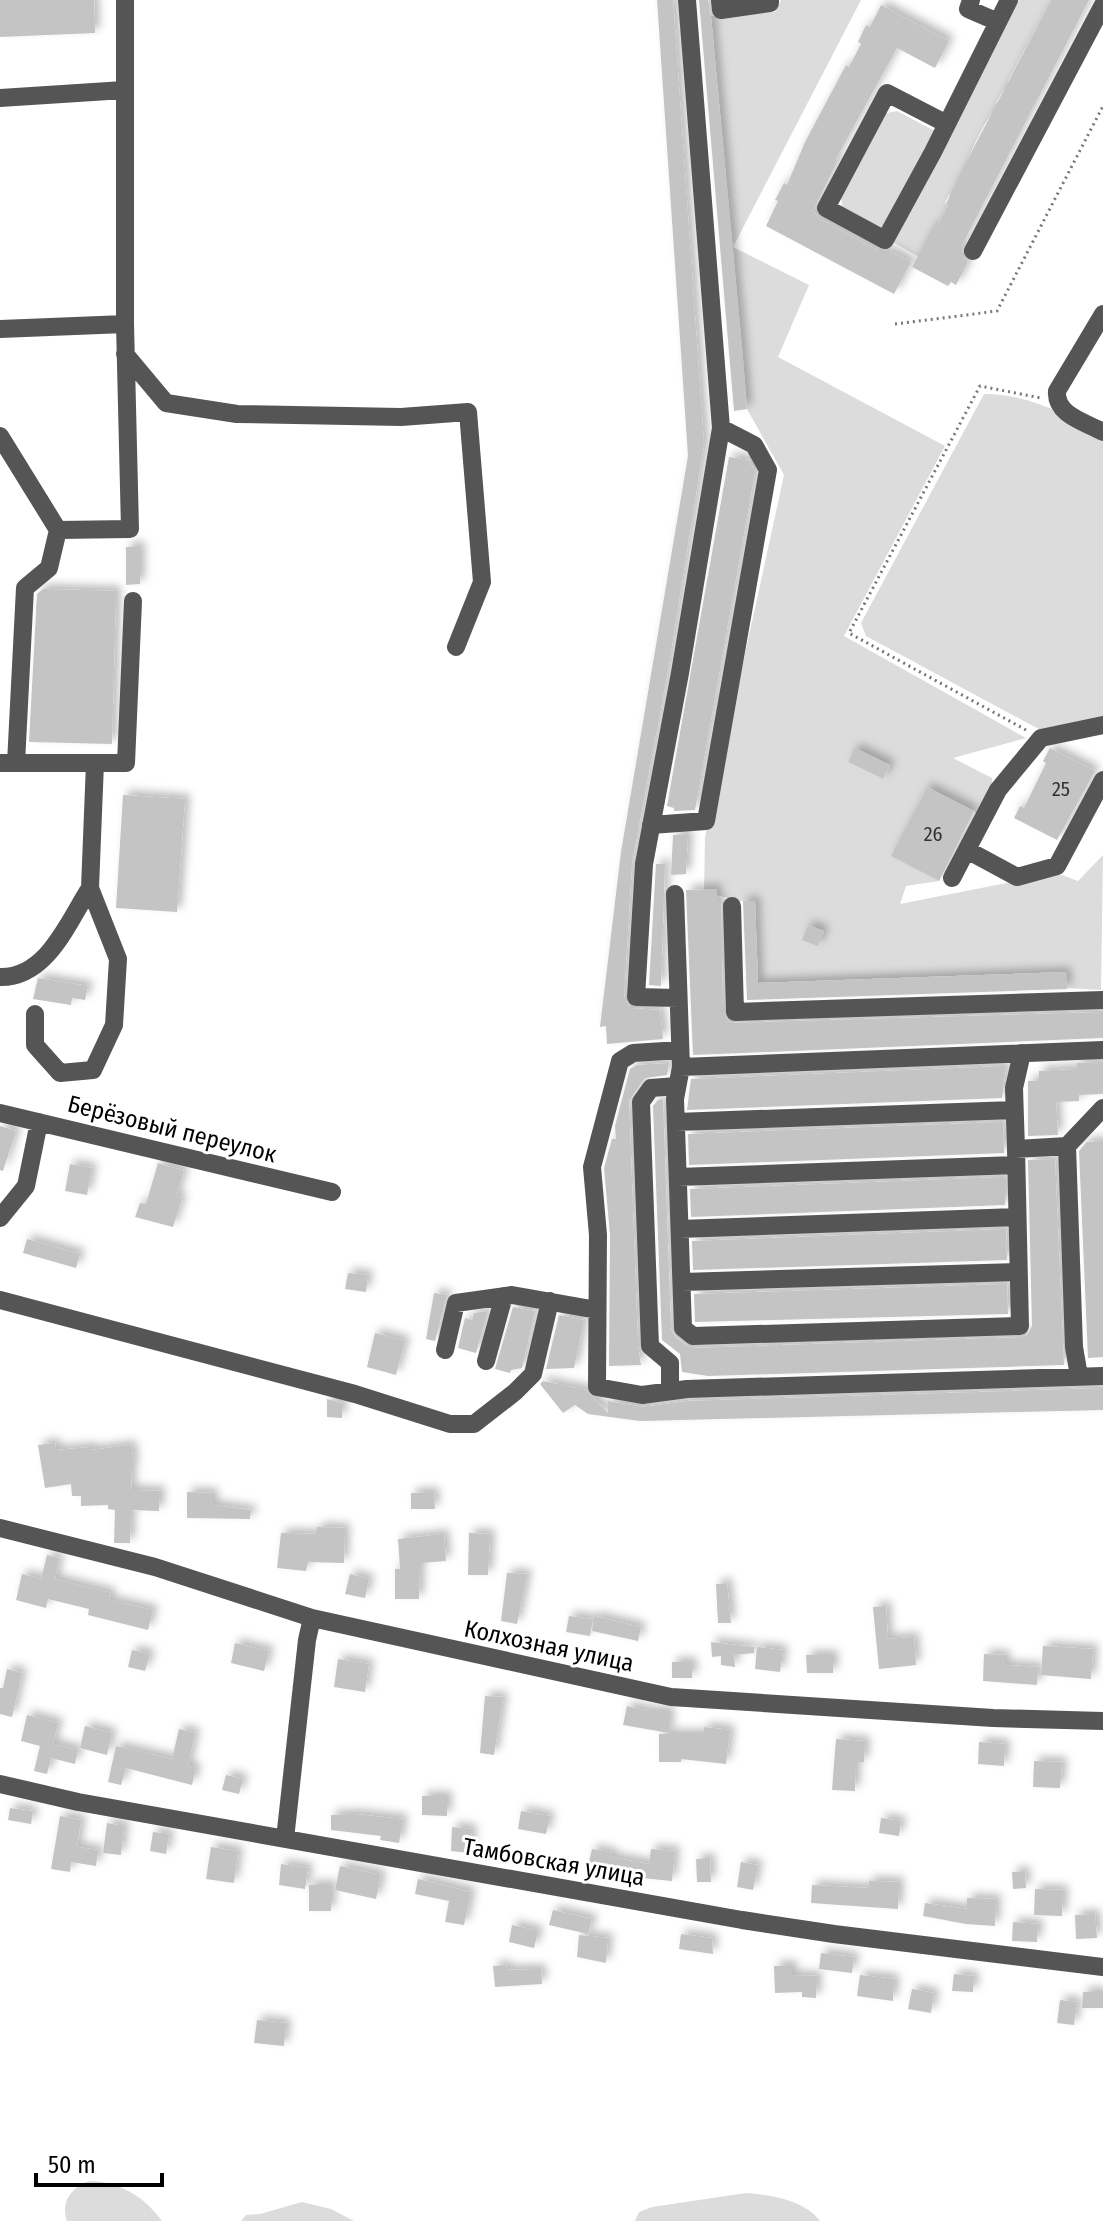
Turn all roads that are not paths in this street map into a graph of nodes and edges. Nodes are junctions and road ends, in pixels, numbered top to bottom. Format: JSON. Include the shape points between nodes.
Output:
{"nodes":[{"id":1,"x":125,"y":0,"type":"edge"},
{"id":2,"x":687,"y":0,"type":"edge"},
{"id":3,"x":720,"y":0,"type":"edge"},
{"id":4,"x":770,"y":0,"type":"edge"},
{"id":5,"x":971,"y":0,"type":"edge"},
{"id":6,"x":1009,"y":0,"type":"edge"},
{"id":7,"x":1103,"y":5,"type":"edge"},
{"id":8,"x":998,"y":22,"type":"junction"},
{"id":9,"x":124,"y":90,"type":"junction"},
{"id":10,"x":0,"y":98,"type":"edge"},
{"id":11,"x":947,"y":124,"type":"junction"},
{"id":12,"x":973,"y":251,"type":"dead end"},
{"id":13,"x":1103,"y":314,"type":"edge"},
{"id":14,"x":125,"y":324,"type":"junction"},
{"id":15,"x":0,"y":329,"type":"edge"},
{"id":16,"x":125,"y":354,"type":"junction"},
{"id":17,"x":721,"y":428,"type":"junction"},
{"id":18,"x":1103,"y":432,"type":"edge"},
{"id":19,"x":0,"y":436,"type":"edge"},
{"id":20,"x":58,"y":530,"type":"junction"},
{"id":21,"x":133,"y":601,"type":"dead end"},
{"id":22,"x":456,"y":647,"type":"dead end"},
{"id":23,"x":1103,"y":725,"type":"edge"},
{"id":24,"x":8,"y":763,"type":"edge"},
{"id":25,"x":95,"y":763,"type":"junction"},
{"id":26,"x":1103,"y":780,"type":"edge"},
{"id":27,"x":1096,"y":808,"type":"edge"},
{"id":28,"x":651,"y":825,"type":"junction"},
{"id":29,"x":967,"y":850,"type":"junction"},
{"id":30,"x":952,"y":878,"type":"dead end"},
{"id":31,"x":90,"y":888,"type":"junction"},
{"id":32,"x":675,"y":894,"type":"dead end"},
{"id":33,"x":732,"y":906,"type":"dead end"},
{"id":34,"x":0,"y":977,"type":"edge"},
{"id":35,"x":678,"y":998,"type":"junction"},
{"id":36,"x":1103,"y":1000,"type":"edge"},
{"id":37,"x":35,"y":1014,"type":"dead end"},
{"id":38,"x":1103,"y":1050,"type":"edge"},
{"id":39,"x":1022,"y":1053,"type":"junction"},
{"id":40,"x":680,"y":1058,"type":"junction"},
{"id":41,"x":677,"y":1086,"type":"junction"},
{"id":42,"x":1103,"y":1108,"type":"edge"},
{"id":43,"x":1014,"y":1110,"type":"junction"},
{"id":44,"x":0,"y":1113,"type":"edge"},
{"id":45,"x":39,"y":1122,"type":"junction"},
{"id":46,"x":676,"y":1122,"type":"junction"},
{"id":47,"x":1067,"y":1146,"type":"junction"},
{"id":48,"x":1016,"y":1157,"type":"junction"},
{"id":49,"x":678,"y":1177,"type":"junction"},
{"id":50,"x":332,"y":1192,"type":"dead end"},
{"id":51,"x":1017,"y":1217,"type":"junction"},
{"id":52,"x":0,"y":1218,"type":"edge"},
{"id":53,"x":680,"y":1229,"type":"junction"},
{"id":54,"x":1018,"y":1272,"type":"junction"},
{"id":55,"x":682,"y":1282,"type":"junction"},
{"id":56,"x":504,"y":1296,"type":"junction"},
{"id":57,"x":0,"y":1300,"type":"edge"},
{"id":58,"x":550,"y":1301,"type":"junction"},
{"id":59,"x":597,"y":1310,"type":"junction"},
{"id":60,"x":445,"y":1350,"type":"dead end"},
{"id":61,"x":486,"y":1361,"type":"dead end"},
{"id":62,"x":1079,"y":1376,"type":"junction"},
{"id":63,"x":1103,"y":1376,"type":"edge"},
{"id":64,"x":670,"y":1391,"type":"junction"},
{"id":65,"x":0,"y":1528,"type":"edge"},
{"id":66,"x":312,"y":1618,"type":"junction"},
{"id":67,"x":1103,"y":1721,"type":"edge"},
{"id":68,"x":0,"y":1784,"type":"edge"},
{"id":69,"x":285,"y":1839,"type":"junction"},
{"id":70,"x":1103,"y":1967,"type":"edge"}],
"edges":[{"from":1,"to":9,"type":"street"},
{"from":2,"to":17,"type":"street"},
{"from":3,"to":4,"type":"street","via":[[721,10]]},
{"from":5,"to":8,"type":"street","via":[[968,9]]},
{"from":6,"to":8,"type":"street"},
{"from":7,"to":12,"type":"street"},
{"from":8,"to":11,"type":"street"},
{"from":9,"to":10,"type":"street"},
{"from":9,"to":14,"type":"street"},
{"from":11,"to":11,"type":"street","via":[[885,240],[826,208],[887,93]]},
{"from":13,"to":18,"type":"street","via":[[1056,401]]},
{"from":14,"to":15,"type":"street"},
{"from":14,"to":16,"type":"street"},
{"from":16,"to":20,"type":"street","via":[[130,529]]},
{"from":16,"to":22,"type":"street","via":[[166,403],[252,414],[401,417],[468,412],[482,582]]},
{"from":17,"to":28,"type":"street"},
{"from":17,"to":28,"type":"street","via":[[754,445],[768,470],[766,485],[706,821]]},
{"from":19,"to":20,"type":"street"},
{"from":20,"to":24,"type":"street","via":[[49,568],[25,588]]},
{"from":21,"to":25,"type":"street","via":[[126,763]]},
{"from":23,"to":29,"type":"street","via":[[1041,738],[998,790]]},
{"from":24,"to":25,"type":"street"},
{"from":25,"to":31,"type":"street"},
{"from":26,"to":27,"type":"street"},
{"from":27,"to":29,"type":"street","via":[[1057,866],[1017,877]]},
{"from":28,"to":35,"type":"street","via":[[636,997]]},
{"from":29,"to":30,"type":"street"},
{"from":31,"to":34,"type":"street","via":[[44,961],[13,977]]},
{"from":31,"to":37,"type":"street","via":[[118,959],[114,1025],[93,1070],[60,1073],[35,1045]]},
{"from":32,"to":35,"type":"street"},
{"from":33,"to":36,"type":"street","via":[[735,1012]]},
{"from":35,"to":40,"type":"street"},
{"from":38,"to":39,"type":"street"},
{"from":39,"to":40,"type":"street"},
{"from":39,"to":43,"type":"street"},
{"from":40,"to":41,"type":"street"},
{"from":40,"to":59,"type":"street","via":[[633,1053],[620,1061],[592,1167]]},
{"from":41,"to":46,"type":"street"},
{"from":41,"to":64,"type":"street","via":[[651,1088],[641,1102],[650,1346],[670,1363]]},
{"from":42,"to":47,"type":"street"},
{"from":43,"to":46,"type":"street"},
{"from":43,"to":48,"type":"street"},
{"from":44,"to":45,"type":"street","name":"Берёзовый переулок"},
{"from":45,"to":50,"type":"street","name":"Берёзовый переулок"},
{"from":45,"to":52,"type":"street","via":[[26,1186]]},
{"from":46,"to":49,"type":"street"},
{"from":47,"to":48,"type":"street"},
{"from":47,"to":62,"type":"street"},
{"from":48,"to":49,"type":"street"},
{"from":48,"to":51,"type":"street"},
{"from":49,"to":53,"type":"street"},
{"from":51,"to":53,"type":"street"},
{"from":51,"to":54,"type":"street"},
{"from":53,"to":55,"type":"street"},
{"from":54,"to":55,"type":"street"},
{"from":54,"to":55,"type":"street","via":[[1020,1326],[709,1336],[693,1336],[683,1328]]},
{"from":56,"to":58,"type":"street"},
{"from":56,"to":60,"type":"street","via":[[456,1303]]},
{"from":56,"to":61,"type":"street"},
{"from":57,"to":58,"type":"street","via":[[450,1424],[474,1424],[533,1374]]},
{"from":58,"to":59,"type":"street"},
{"from":59,"to":64,"type":"street","via":[[597,1387],[642,1395]]},
{"from":62,"to":63,"type":"street"},
{"from":62,"to":64,"type":"street"},
{"from":65,"to":66,"type":"street","name":"Колхозная улица","via":[[155,1567]]},
{"from":66,"to":67,"type":"street","name":"Колхозная улица","via":[[671,1697]]},
{"from":66,"to":69,"type":"street"},
{"from":68,"to":69,"type":"street","name":"Тамбовская улица"},
{"from":69,"to":70,"type":"street","name":"Тамбовская улица","via":[[742,1920]]}]}
